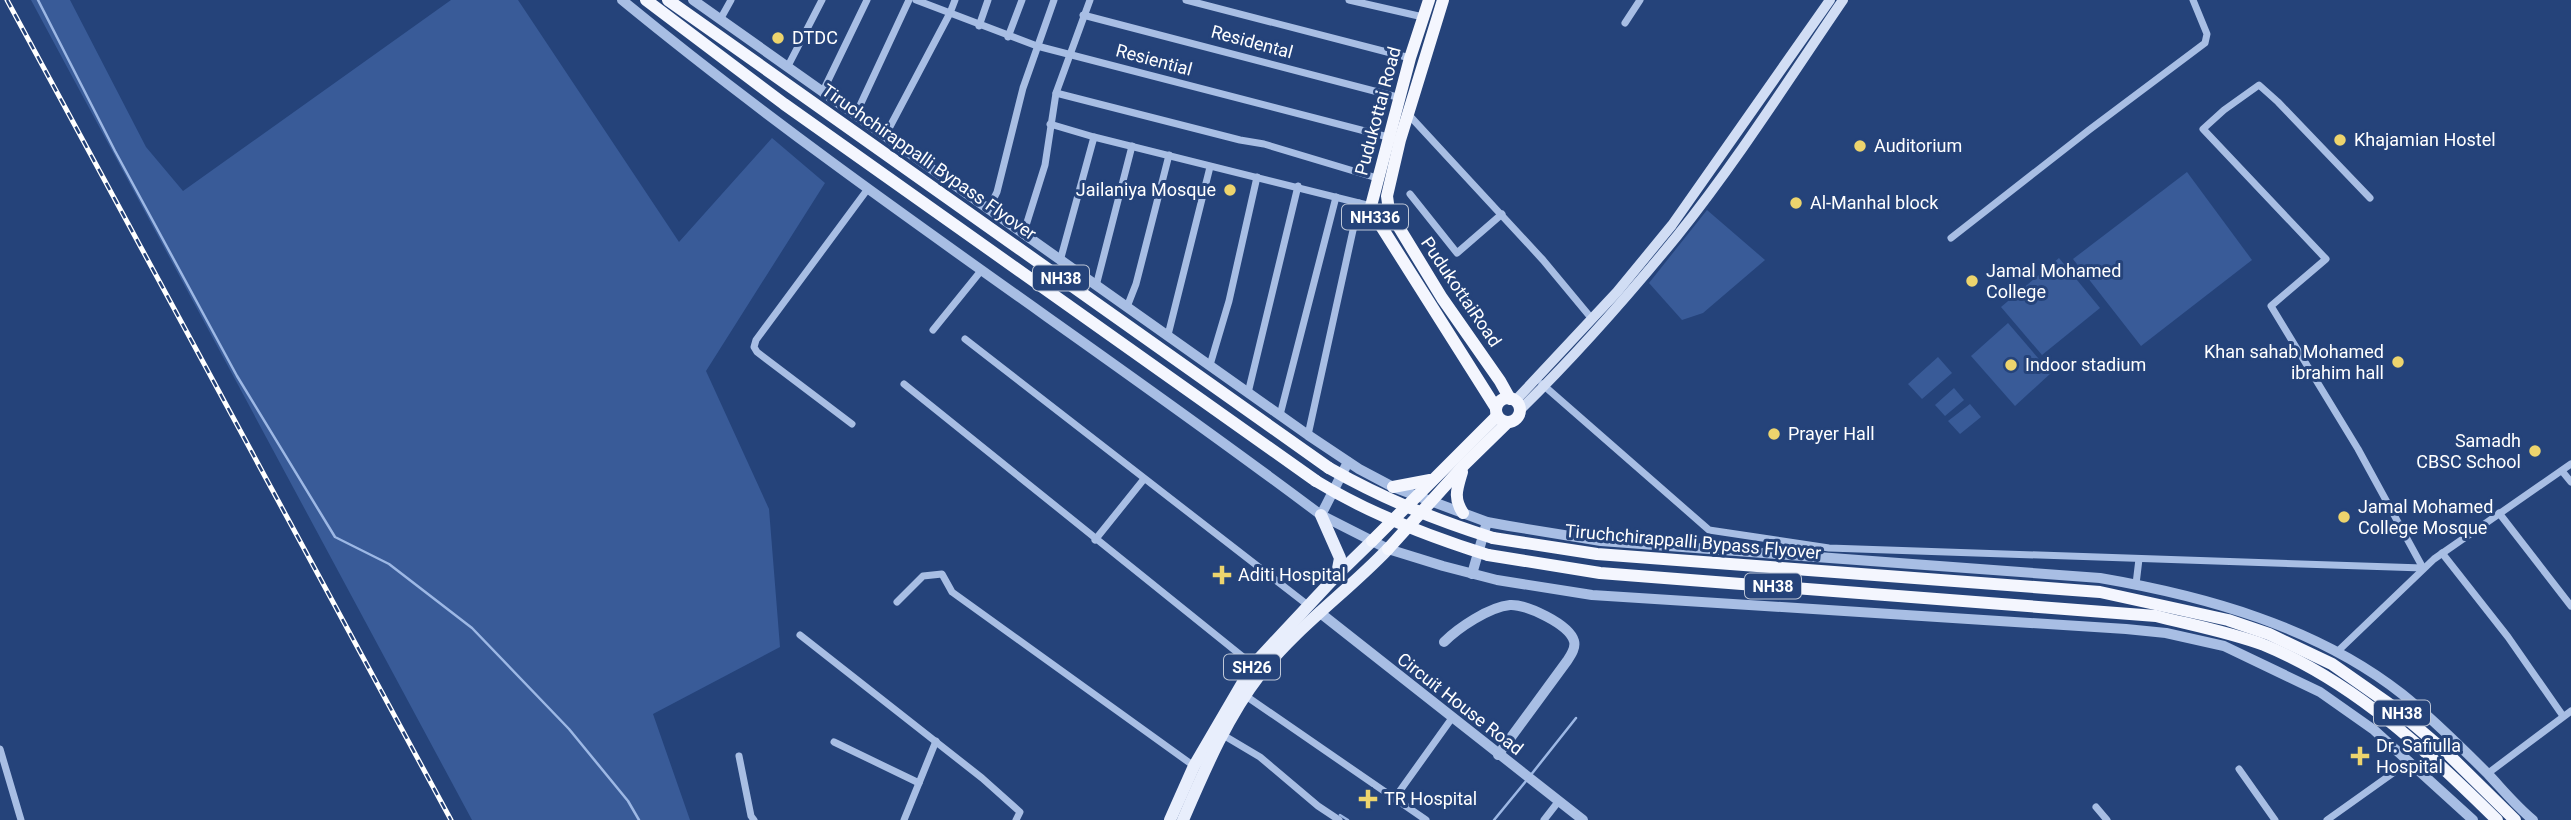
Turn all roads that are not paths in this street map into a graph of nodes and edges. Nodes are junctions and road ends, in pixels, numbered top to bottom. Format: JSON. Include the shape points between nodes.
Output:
{"nodes":[{"id":1,"x":622,"y":0,"type":"edge"},
{"id":2,"x":646,"y":0,"type":"edge"},
{"id":3,"x":668,"y":0,"type":"edge"},
{"id":4,"x":692,"y":0,"type":"edge"},
{"id":5,"x":731,"y":0,"type":"edge"},
{"id":6,"x":822,"y":0,"type":"edge"},
{"id":7,"x":867,"y":0,"type":"edge"},
{"id":8,"x":909,"y":0,"type":"edge"},
{"id":9,"x":920,"y":0,"type":"edge"},
{"id":10,"x":955,"y":0,"type":"edge"},
{"id":11,"x":988,"y":0,"type":"edge"},
{"id":12,"x":1022,"y":0,"type":"edge"},
{"id":13,"x":1054,"y":0,"type":"edge"},
{"id":14,"x":1090,"y":0,"type":"edge"},
{"id":15,"x":1186,"y":0,"type":"edge"},
{"id":16,"x":1349,"y":0,"type":"edge"},
{"id":17,"x":1429,"y":0,"type":"edge"},
{"id":18,"x":1443,"y":0,"type":"edge"},
{"id":19,"x":1640,"y":0,"type":"edge"},
{"id":20,"x":1830,"y":0,"type":"edge"},
{"id":21,"x":1843,"y":0,"type":"edge"},
{"id":22,"x":2193,"y":0,"type":"edge"},
{"id":23,"x":950,"y":13,"type":"junction"},
{"id":24,"x":1083,"y":15,"type":"junction"},
{"id":25,"x":1423,"y":17,"type":"junction"},
{"id":26,"x":721,"y":19,"type":"junction"},
{"id":27,"x":1625,"y":23,"type":"dead end"},
{"id":28,"x":1819,"y":25,"type":"junction"},
{"id":29,"x":979,"y":26,"type":"junction"},
{"id":30,"x":1008,"y":37,"type":"junction"},
{"id":31,"x":1037,"y":46,"type":"junction"},
{"id":32,"x":1070,"y":55,"type":"junction"},
{"id":33,"x":1410,"y":58,"type":"junction"},
{"id":34,"x":788,"y":66,"type":"junction"},
{"id":35,"x":823,"y":91,"type":"junction"},
{"id":36,"x":1056,"y":93,"type":"junction"},
{"id":37,"x":1407,"y":104,"type":"junction"},
{"id":38,"x":856,"y":114,"type":"junction"},
{"id":39,"x":1050,"y":124,"type":"junction"},
{"id":40,"x":885,"y":136,"type":"junction"},
{"id":41,"x":1094,"y":137,"type":"junction"},
{"id":42,"x":1388,"y":137,"type":"junction"},
{"id":43,"x":1132,"y":146,"type":"junction"},
{"id":44,"x":1169,"y":155,"type":"junction"},
{"id":45,"x":1210,"y":167,"type":"junction"},
{"id":46,"x":1257,"y":177,"type":"junction"},
{"id":47,"x":1377,"y":178,"type":"junction"},
{"id":48,"x":1298,"y":186,"type":"junction"},
{"id":49,"x":867,"y":190,"type":"junction"},
{"id":50,"x":1409,"y":194,"type":"dead end"},
{"id":51,"x":1336,"y":197,"type":"junction"},
{"id":52,"x":2370,"y":198,"type":"dead end"},
{"id":53,"x":1365,"y":204,"type":"junction"},
{"id":54,"x":988,"y":210,"type":"junction"},
{"id":55,"x":1502,"y":214,"type":"junction"},
{"id":56,"x":1023,"y":235,"type":"junction"},
{"id":57,"x":1951,"y":238,"type":"dead end"},
{"id":58,"x":1060,"y":261,"type":"junction"},
{"id":59,"x":981,"y":272,"type":"junction"},
{"id":60,"x":1097,"y":286,"type":"junction"},
{"id":61,"x":1620,"y":295,"type":"junction"},
{"id":62,"x":1127,"y":307,"type":"junction"},
{"id":63,"x":1592,"y":319,"type":"junction"},
{"id":64,"x":933,"y":330,"type":"dead end"},
{"id":65,"x":1168,"y":335,"type":"junction"},
{"id":66,"x":965,"y":339,"type":"dead end"},
{"id":67,"x":1210,"y":365,"type":"junction"},
{"id":68,"x":1541,"y":383,"type":"junction"},
{"id":69,"x":904,"y":384,"type":"dead end"},
{"id":70,"x":1248,"y":393,"type":"junction"},
{"id":71,"x":1515,"y":403,"type":"junction"},
{"id":72,"x":1280,"y":415,"type":"junction"},
{"id":73,"x":1500,"y":415,"type":"junction"},
{"id":74,"x":852,"y":424,"type":"dead end"},
{"id":75,"x":1308,"y":435,"type":"junction"},
{"id":76,"x":1480,"y":442,"type":"junction"},
{"id":77,"x":1348,"y":462,"type":"junction"},
{"id":78,"x":2571,"y":464,"type":"edge"},
{"id":79,"x":1464,"y":465,"type":"junction"},
{"id":80,"x":2562,"y":471,"type":"junction"},
{"id":81,"x":1144,"y":479,"type":"junction"},
{"id":82,"x":1433,"y":479,"type":"junction"},
{"id":83,"x":2571,"y":482,"type":"edge"},
{"id":84,"x":1393,"y":487,"type":"junction"},
{"id":85,"x":1415,"y":496,"type":"junction"},
{"id":86,"x":1430,"y":502,"type":"junction"},
{"id":87,"x":1463,"y":513,"type":"junction"},
{"id":88,"x":2499,"y":513,"type":"junction"},
{"id":89,"x":1321,"y":515,"type":"junction"},
{"id":90,"x":1488,"y":522,"type":"junction"},
{"id":91,"x":1095,"y":540,"type":"junction"},
{"id":92,"x":1371,"y":541,"type":"junction"},
{"id":93,"x":1388,"y":549,"type":"junction"},
{"id":94,"x":2442,"y":553,"type":"junction"},
{"id":95,"x":2139,"y":559,"type":"junction"},
{"id":96,"x":2423,"y":568,"type":"junction"},
{"id":97,"x":1472,"y":574,"type":"junction"},
{"id":98,"x":1336,"y":575,"type":"junction"},
{"id":99,"x":2136,"y":584,"type":"junction"},
{"id":100,"x":897,"y":602,"type":"dead end"},
{"id":101,"x":2571,"y":606,"type":"edge"},
{"id":102,"x":1313,"y":609,"type":"junction"},
{"id":103,"x":2228,"y":627,"type":"junction"},
{"id":104,"x":800,"y":635,"type":"dead end"},
{"id":105,"x":2266,"y":640,"type":"junction"},
{"id":106,"x":1444,"y":642,"type":"dead end"},
{"id":107,"x":2337,"y":652,"type":"junction"},
{"id":108,"x":1253,"y":665,"type":"junction"},
{"id":109,"x":1242,"y":692,"type":"junction"},
{"id":110,"x":2571,"y":711,"type":"edge"},
{"id":111,"x":2563,"y":716,"type":"junction"},
{"id":112,"x":1452,"y":718,"type":"junction"},
{"id":113,"x":1223,"y":735,"type":"junction"},
{"id":114,"x":936,"y":741,"type":"junction"},
{"id":115,"x":834,"y":743,"type":"dead end"},
{"id":116,"x":0,"y":749,"type":"edge"},
{"id":117,"x":1498,"y":755,"type":"junction"},
{"id":118,"x":739,"y":756,"type":"dead end"},
{"id":119,"x":2410,"y":761,"type":"junction"},
{"id":120,"x":1194,"y":766,"type":"junction"},
{"id":121,"x":2239,"y":769,"type":"dead end"},
{"id":122,"x":2487,"y":774,"type":"junction"},
{"id":123,"x":919,"y":783,"type":"junction"},
{"id":124,"x":1394,"y":799,"type":"junction"},
{"id":125,"x":1558,"y":802,"type":"junction"},
{"id":126,"x":2096,"y":807,"type":"dead end"},
{"id":127,"x":1335,"y":818,"type":"edge"},
{"id":128,"x":21,"y":820,"type":"edge"},
{"id":129,"x":754,"y":820,"type":"edge"},
{"id":130,"x":904,"y":820,"type":"edge"},
{"id":131,"x":1016,"y":820,"type":"edge"},
{"id":132,"x":1170,"y":820,"type":"edge"},
{"id":133,"x":1183,"y":820,"type":"edge"},
{"id":134,"x":1426,"y":820,"type":"edge"},
{"id":135,"x":1544,"y":820,"type":"edge"},
{"id":136,"x":1583,"y":820,"type":"edge"},
{"id":137,"x":2107,"y":820,"type":"edge"},
{"id":138,"x":2275,"y":820,"type":"edge"},
{"id":139,"x":2328,"y":820,"type":"edge"},
{"id":140,"x":2473,"y":820,"type":"edge"},
{"id":141,"x":2497,"y":820,"type":"edge"},
{"id":142,"x":2515,"y":820,"type":"edge"},
{"id":143,"x":2533,"y":820,"type":"edge"}],
"edges":[{"from":1,"to":49,"type":"street","via":[[709,72]]},
{"from":2,"to":103,"type":"highway","name":"Tiruchchirappalli Bypass Flyover","number":"NH38","bridge":true,"via":[[784,104],[1316,481],[1370,511],[1434,538],[1488,555],[1600,573],[2144,614]]},
{"from":3,"to":103,"type":"highway","name":"Tiruchchirappalli Bypass Flyover","number":"NH38","bridge":true,"via":[[1329,468],[1377,495],[1442,522],[1493,538],[1597,554],[2100,592]]},
{"from":4,"to":26,"type":"street"},
{"from":5,"to":26,"type":"street"},
{"from":6,"to":34,"type":"street"},
{"from":7,"to":35,"type":"street"},
{"from":8,"to":38,"type":"street"},
{"from":9,"to":23,"type":"street","name":"Resiential"},
{"from":10,"to":23,"type":"street"},
{"from":11,"to":29,"type":"street"},
{"from":12,"to":30,"type":"street"},
{"from":13,"to":31,"type":"street"},
{"from":14,"to":24,"type":"street"},
{"from":15,"to":33,"type":"street"},
{"from":16,"to":25,"type":"street"},
{"from":17,"to":25,"type":"highway","name":"Pudukottai Road","number":"NH336"},
{"from":18,"to":37,"type":"highway","name":"PudukottaiRoad","number":"NH336"},
{"from":19,"to":27,"type":"street"},
{"from":20,"to":28,"type":"main road"},
{"from":21,"to":28,"type":"main road"},
{"from":22,"to":57,"type":"street","via":[[2207,34],[2206,43]]},
{"from":23,"to":29,"type":"street","name":"Resiential"},
{"from":23,"to":40,"type":"street"},
{"from":24,"to":32,"type":"street"},
{"from":24,"to":37,"type":"street","name":"Residental"},
{"from":25,"to":33,"type":"highway","name":"Pudukottai Road","number":"NH336"},
{"from":26,"to":34,"type":"street"},
{"from":28,"to":61,"type":"main road"},
{"from":29,"to":30,"type":"street","name":"Resiential"},
{"from":30,"to":31,"type":"street","name":"Resiential"},
{"from":31,"to":32,"type":"street","name":"Resiential"},
{"from":31,"to":54,"type":"street"},
{"from":32,"to":36,"type":"street"},
{"from":32,"to":42,"type":"street","name":"Resiential"},
{"from":33,"to":37,"type":"highway","name":"Pudukottai Road","number":"NH336"},
{"from":34,"to":35,"type":"street"},
{"from":35,"to":38,"type":"street"},
{"from":36,"to":39,"type":"street"},
{"from":36,"to":47,"type":"street","via":[[1264,144]]},
{"from":37,"to":42,"type":"highway","name":"Pudukottai Road","number":"NH336"},
{"from":37,"to":55,"type":"street"},
{"from":37,"to":71,"type":"highway","name":"PudukottaiRoad","number":"NH336","via":[[1387,196],[1389,211]]},
{"from":38,"to":40,"type":"street"},
{"from":39,"to":41,"type":"street"},
{"from":39,"to":56,"type":"street","via":[[1045,165]]},
{"from":40,"to":54,"type":"street"},
{"from":41,"to":43,"type":"street"},
{"from":41,"to":58,"type":"street"},
{"from":42,"to":47,"type":"highway","name":"Pudukottai Road","number":"NH336"},
{"from":43,"to":44,"type":"street"},
{"from":43,"to":60,"type":"street"},
{"from":44,"to":45,"type":"street"},
{"from":44,"to":62,"type":"street"},
{"from":45,"to":46,"type":"street"},
{"from":45,"to":65,"type":"street"},
{"from":46,"to":48,"type":"street"},
{"from":46,"to":67,"type":"street"},
{"from":47,"to":53,"type":"highway","name":"Pudukottai Road","number":"NH336"},
{"from":48,"to":51,"type":"street"},
{"from":48,"to":70,"type":"street"},
{"from":49,"to":59,"type":"street"},
{"from":49,"to":74,"type":"street","via":[[754,347]]},
{"from":50,"to":55,"type":"street","via":[[1457,253]]},
{"from":51,"to":53,"type":"street"},
{"from":51,"to":72,"type":"street"},
{"from":52,"to":96,"type":"street","via":[[2259,85],[2203,129],[2326,259],[2271,306]]},
{"from":53,"to":73,"type":"highway","number":"NH336"},
{"from":53,"to":75,"type":"street"},
{"from":54,"to":56,"type":"street"},
{"from":55,"to":63,"type":"street"},
{"from":56,"to":58,"type":"street"},
{"from":58,"to":60,"type":"street"},
{"from":59,"to":64,"type":"street"},
{"from":59,"to":89,"type":"street"},
{"from":60,"to":62,"type":"street"},
{"from":61,"to":63,"type":"main road"},
{"from":61,"to":68,"type":"main road"},
{"from":62,"to":65,"type":"street"},
{"from":63,"to":68,"type":"main road"},
{"from":65,"to":67,"type":"street"},
{"from":66,"to":81,"type":"street"},
{"from":67,"to":70,"type":"street"},
{"from":68,"to":71,"type":"main road"},
{"from":68,"to":95,"type":"street","via":[[1709,530],[1829,548]]},
{"from":69,"to":91,"type":"street"},
{"from":70,"to":72,"type":"street"},
{"from":71,"to":73,"type":"highway","via":[[1502,400]]},
{"from":71,"to":73,"type":"highway","via":[[1515,420]]},
{"from":72,"to":75,"type":"street"},
{"from":73,"to":76,"type":"highway"},
{"from":75,"to":77,"type":"street"},
{"from":76,"to":79,"type":"highway"},
{"from":76,"to":82,"type":"highway"},
{"from":77,"to":84,"type":"street"},
{"from":77,"to":89,"type":"street"},
{"from":78,"to":80,"type":"street"},
{"from":79,"to":86,"type":"highway"},
{"from":79,"to":87,"type":"highway","via":[[1455,492]]},
{"from":80,"to":83,"type":"street"},
{"from":80,"to":88,"type":"street"},
{"from":81,"to":91,"type":"street"},
{"from":81,"to":102,"type":"street"},
{"from":82,"to":84,"type":"highway"},
{"from":82,"to":85,"type":"highway"},
{"from":84,"to":85,"type":"street"},
{"from":85,"to":86,"type":"street"},
{"from":85,"to":92,"type":"highway"},
{"from":86,"to":87,"type":"street"},
{"from":86,"to":93,"type":"highway"},
{"from":87,"to":90,"type":"street"},
{"from":88,"to":94,"type":"street"},
{"from":88,"to":101,"type":"street"},
{"from":89,"to":92,"type":"street"},
{"from":89,"to":98,"type":"main road","via":[[1340,558]]},
{"from":90,"to":97,"type":"street"},
{"from":90,"to":99,"type":"street","via":[[1601,541]]},
{"from":91,"to":108,"type":"street"},
{"from":92,"to":93,"type":"street"},
{"from":92,"to":98,"type":"main road","number":"SH26"},
{"from":93,"to":97,"type":"street"},
{"from":93,"to":102,"type":"main road","number":"SH26"},
{"from":94,"to":96,"type":"street"},
{"from":94,"to":111,"type":"street"},
{"from":95,"to":96,"type":"street"},
{"from":95,"to":99,"type":"street"},
{"from":96,"to":107,"type":"street"},
{"from":97,"to":103,"type":"street","via":[[1592,595],[2166,633]]},
{"from":98,"to":102,"type":"main road","number":"SH26"},
{"from":99,"to":103,"type":"street"},
{"from":100,"to":120,"type":"street","via":[[923,576],[942,574],[952,592]]},
{"from":102,"to":108,"type":"main road","number":"SH26"},
{"from":102,"to":109,"type":"main road","number":"SH26"},
{"from":102,"to":112,"type":"street","name":"Circuit House Road"},
{"from":103,"to":105,"type":"highway","name":"Tiruchchirappalli Bypass Flyover","number":"NH38"},
{"from":103,"to":107,"type":"street","via":[[2273,623]]},
{"from":103,"to":119,"type":"street","via":[[2374,730]]},
{"from":104,"to":114,"type":"street"},
{"from":105,"to":141,"type":"highway","number":"NH38","via":[[2385,716]]},
{"from":105,"to":142,"type":"highway","name":"Tiruchchirappalli Bypass Flyover","number":"NH38","via":[[2332,664],[2392,706]]},
{"from":106,"to":117,"type":"street","via":[[1457,629],[1513,605],[1544,614],[1574,641],[1567,660]]},
{"from":107,"to":122,"type":"street","via":[[2402,694]]},
{"from":108,"to":109,"type":"main road","number":"SH26"},
{"from":109,"to":113,"type":"main road","number":"SH26"},
{"from":109,"to":120,"type":"main road","number":"SH26"},
{"from":109,"to":124,"type":"street"},
{"from":110,"to":111,"type":"street"},
{"from":111,"to":122,"type":"street"},
{"from":112,"to":117,"type":"street","name":"Circuit House Road"},
{"from":112,"to":124,"type":"street"},
{"from":113,"to":127,"type":"street","via":[[1260,757]]},
{"from":113,"to":133,"type":"main road","number":"SH26"},
{"from":114,"to":123,"type":"street"},
{"from":114,"to":131,"type":"street","via":[[1020,812]]},
{"from":115,"to":123,"type":"street"},
{"from":116,"to":128,"type":"street"},
{"from":117,"to":125,"type":"street","name":"Circuit House Road"},
{"from":118,"to":129,"type":"street"},
{"from":119,"to":139,"type":"street"},
{"from":119,"to":140,"type":"street"},
{"from":120,"to":132,"type":"main road","number":"SH26"},
{"from":121,"to":138,"type":"street"},
{"from":122,"to":143,"type":"street"},
{"from":123,"to":130,"type":"street"},
{"from":124,"to":134,"type":"street"},
{"from":125,"to":135,"type":"street"},
{"from":125,"to":136,"type":"street","name":"Circuit House Road"},
{"from":126,"to":137,"type":"street"}]}
